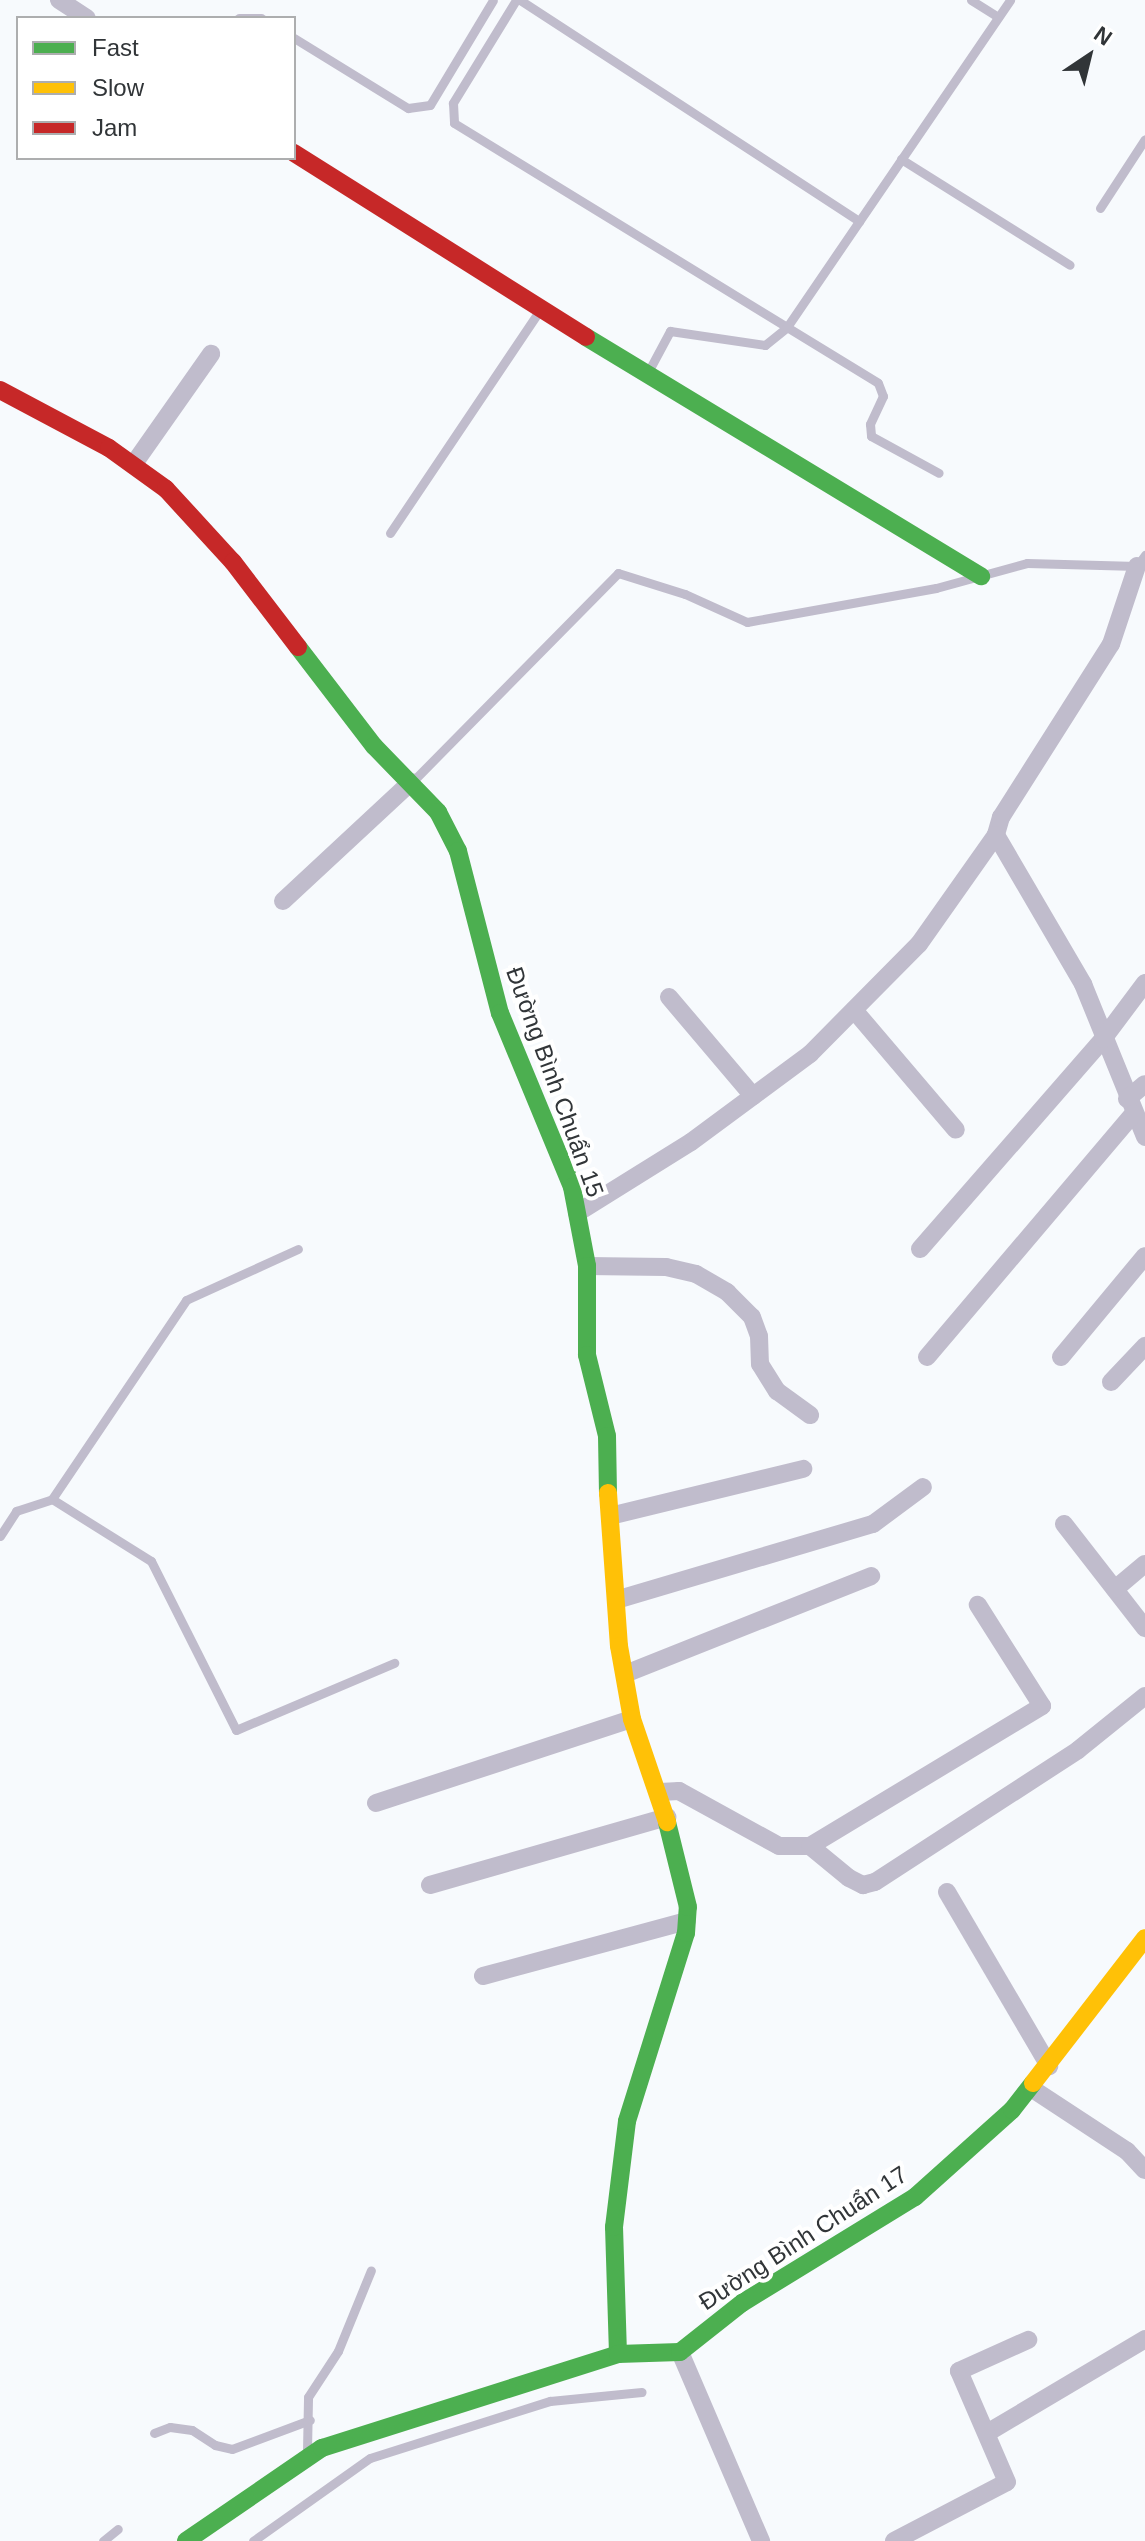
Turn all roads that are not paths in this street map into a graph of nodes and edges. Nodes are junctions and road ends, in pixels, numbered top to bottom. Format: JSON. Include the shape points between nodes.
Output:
{"nodes":[{"id":1,"x":59,"y":0,"type":"edge"},
{"id":2,"x":493,"y":0,"type":"edge"},
{"id":3,"x":518,"y":0,"type":"edge"},
{"id":4,"x":971,"y":0,"type":"edge"},
{"id":5,"x":1010,"y":0,"type":"edge"},
{"id":6,"x":84,"y":16,"type":"edge"},
{"id":7,"x":998,"y":17,"type":"junction"},
{"id":8,"x":296,"y":39,"type":"edge"},
{"id":9,"x":1145,"y":139,"type":"edge"},
{"id":10,"x":296,"y":154,"type":"edge"},
{"id":11,"x":901,"y":159,"type":"junction"},
{"id":12,"x":1100,"y":208,"type":"dead end"},
{"id":13,"x":859,"y":221,"type":"junction"},
{"id":14,"x":1070,"y":265,"type":"dead end"},
{"id":15,"x":540,"y":310,"type":"junction"},
{"id":16,"x":787,"y":327,"type":"junction"},
{"id":17,"x":211,"y":354,"type":"dead end"},
{"id":18,"x":646,"y":375,"type":"junction"},
{"id":19,"x":0,"y":390,"type":"edge"},
{"id":20,"x":133,"y":465,"type":"junction"},
{"id":21,"x":939,"y":473,"type":"dead end"},
{"id":22,"x":390,"y":533,"type":"dead end"},
{"id":23,"x":1141,"y":561,"type":"edge"},
{"id":24,"x":981,"y":576,"type":"junction"},
{"id":25,"x":411,"y":782,"type":"junction"},
{"id":26,"x":996,"y":835,"type":"junction"},
{"id":27,"x":283,"y":901,"type":"dead end"},
{"id":28,"x":1145,"y":983,"type":"edge"},
{"id":29,"x":669,"y":997,"type":"dead end"},
{"id":30,"x":854,"y":1010,"type":"junction"},
{"id":31,"x":1103,"y":1039,"type":"junction"},
{"id":32,"x":1145,"y":1084,"type":"edge"},
{"id":33,"x":753,"y":1096,"type":"junction"},
{"id":34,"x":1130,"y":1107,"type":"junction"},
{"id":35,"x":956,"y":1130,"type":"dead end"},
{"id":36,"x":1145,"y":1137,"type":"edge"},
{"id":37,"x":577,"y":1213,"type":"junction"},
{"id":38,"x":298,"y":1249,"type":"dead end"},
{"id":39,"x":920,"y":1249,"type":"dead end"},
{"id":40,"x":1145,"y":1256,"type":"edge"},
{"id":41,"x":587,"y":1266,"type":"junction"},
{"id":42,"x":1145,"y":1346,"type":"edge"},
{"id":43,"x":927,"y":1357,"type":"dead end"},
{"id":44,"x":1061,"y":1357,"type":"dead end"},
{"id":45,"x":1111,"y":1382,"type":"dead end"},
{"id":46,"x":810,"y":1415,"type":"dead end"},
{"id":47,"x":803,"y":1469,"type":"dead end"},
{"id":48,"x":923,"y":1487,"type":"dead end"},
{"id":49,"x":52,"y":1499,"type":"junction"},
{"id":50,"x":610,"y":1516,"type":"junction"},
{"id":51,"x":1064,"y":1524,"type":"dead end"},
{"id":52,"x":0,"y":1536,"type":"edge"},
{"id":53,"x":1145,"y":1564,"type":"edge"},
{"id":54,"x":871,"y":1576,"type":"dead end"},
{"id":55,"x":1115,"y":1589,"type":"junction"},
{"id":56,"x":616,"y":1600,"type":"junction"},
{"id":57,"x":978,"y":1605,"type":"dead end"},
{"id":58,"x":1145,"y":1628,"type":"edge"},
{"id":59,"x":394,"y":1663,"type":"dead end"},
{"id":60,"x":625,"y":1674,"type":"junction"},
{"id":61,"x":1145,"y":1696,"type":"edge"},
{"id":62,"x":632,"y":1719,"type":"junction"},
{"id":63,"x":660,"y":1792,"type":"junction"},
{"id":64,"x":376,"y":1803,"type":"dead end"},
{"id":65,"x":667,"y":1817,"type":"junction"},
{"id":66,"x":810,"y":1846,"type":"junction"},
{"id":67,"x":430,"y":1885,"type":"dead end"},
{"id":68,"x":947,"y":1892,"type":"dead end"},
{"id":69,"x":687,"y":1921,"type":"junction"},
{"id":70,"x":1145,"y":1938,"type":"edge"},
{"id":71,"x":483,"y":1976,"type":"dead end"},
{"id":72,"x":1049,"y":2066,"type":"junction"},
{"id":73,"x":1031,"y":2088,"type":"junction"},
{"id":74,"x":1145,"y":2170,"type":"edge"},
{"id":75,"x":371,"y":2270,"type":"dead end"},
{"id":76,"x":1145,"y":2339,"type":"edge"},
{"id":77,"x":1028,"y":2340,"type":"dead end"},
{"id":78,"x":680,"y":2352,"type":"junction"},
{"id":79,"x":618,"y":2354,"type":"junction"},
{"id":80,"x":642,"y":2392,"type":"dead end"},
{"id":81,"x":310,"y":2420,"type":"junction"},
{"id":82,"x":154,"y":2433,"type":"dead end"},
{"id":83,"x":987,"y":2433,"type":"junction"},
{"id":84,"x":307,"y":2457,"type":"junction"},
{"id":85,"x":118,"y":2529,"type":"dead end"},
{"id":86,"x":103,"y":2541,"type":"edge"},
{"id":87,"x":186,"y":2541,"type":"edge"},
{"id":88,"x":253,"y":2541,"type":"edge"},
{"id":89,"x":761,"y":2541,"type":"edge"},
{"id":90,"x":894,"y":2541,"type":"edge"}],
"edges":[{"from":1,"to":6,"type":"street"},
{"from":2,"to":8,"type":"lane","via":[[430,105],[408,108]]},
{"from":3,"to":13,"type":"lane"},
{"from":3,"to":16,"type":"lane","via":[[453,103],[454,123]]},
{"from":4,"to":7,"type":"lane"},
{"from":5,"to":7,"type":"lane"},
{"from":7,"to":11,"type":"lane"},
{"from":9,"to":12,"type":"lane"},
{"from":10,"to":15,"type":"street"},
{"from":11,"to":13,"type":"lane"},
{"from":11,"to":14,"type":"lane"},
{"from":13,"to":16,"type":"lane"},
{"from":15,"to":18,"type":"street"},
{"from":15,"to":22,"type":"lane"},
{"from":16,"to":18,"type":"lane","via":[[765,345],[670,331]]},
{"from":16,"to":21,"type":"lane","via":[[878,383],[883,396],[870,424],[871,436]]},
{"from":17,"to":20,"type":"street"},
{"from":18,"to":24,"type":"street"},
{"from":19,"to":20,"type":"street","name":"Đường Bình Chuẩn 15"},
{"from":20,"to":25,"type":"street","name":"Đường Bình Chuẩn 15","via":[[191,513],[374,746]]},
{"from":23,"to":24,"type":"lane","via":[[1027,563]]},
{"from":23,"to":26,"type":"street","via":[[1111,644],[1001,817]]},
{"from":24,"to":25,"type":"lane","via":[[747,622],[685,594],[618,573]]},
{"from":25,"to":27,"type":"street"},
{"from":25,"to":37,"type":"street","name":"Đường Bình Chuẩn 15","via":[[454,836],[500,1013],[572,1187]]},
{"from":26,"to":30,"type":"street","via":[[919,944]]},
{"from":26,"to":31,"type":"street","via":[[1083,984]]},
{"from":28,"to":31,"type":"street"},
{"from":29,"to":33,"type":"street"},
{"from":30,"to":33,"type":"street","via":[[810,1054]]},
{"from":30,"to":35,"type":"street"},
{"from":31,"to":34,"type":"street"},
{"from":31,"to":39,"type":"street"},
{"from":32,"to":34,"type":"street"},
{"from":33,"to":37,"type":"street"},
{"from":34,"to":36,"type":"street"},
{"from":34,"to":43,"type":"street"},
{"from":37,"to":41,"type":"street","name":"Đường Bình Chuẩn 15"},
{"from":38,"to":49,"type":"lane","via":[[186,1300]]},
{"from":40,"to":44,"type":"street"},
{"from":41,"to":46,"type":"street","via":[[666,1267],[696,1274],[727,1292],[752,1317],[760,1364],[777,1391]]},
{"from":41,"to":50,"type":"street","name":"Đường Bình Chuẩn 15","via":[[587,1355],[607,1436]]},
{"from":42,"to":45,"type":"street"},
{"from":47,"to":50,"type":"street"},
{"from":48,"to":56,"type":"street","via":[[873,1524]]},
{"from":49,"to":52,"type":"lane","via":[[16,1511]]},
{"from":49,"to":59,"type":"lane","via":[[151,1561],[236,1730]]},
{"from":50,"to":56,"type":"street","name":"Đường Bình Chuẩn 15"},
{"from":51,"to":55,"type":"street"},
{"from":53,"to":55,"type":"street"},
{"from":54,"to":60,"type":"street"},
{"from":55,"to":58,"type":"street"},
{"from":56,"to":60,"type":"street","name":"Đường Bình Chuẩn 15"},
{"from":57,"to":66,"type":"street","via":[[1042,1706]]},
{"from":60,"to":62,"type":"street","name":"Đường Bình Chuẩn 15"},
{"from":61,"to":66,"type":"street","via":[[1078,1750],[875,1882],[863,1885],[849,1878]]},
{"from":62,"to":63,"type":"street","name":"Đường Bình Chuẩn 15"},
{"from":62,"to":64,"type":"street"},
{"from":63,"to":65,"type":"street","name":"Đường Bình Chuẩn 15"},
{"from":63,"to":66,"type":"street","via":[[679,1791],[779,1846]]},
{"from":65,"to":67,"type":"street"},
{"from":65,"to":69,"type":"street","name":"Đường Bình Chuẩn 15","via":[[686,1884]]},
{"from":68,"to":72,"type":"street"},
{"from":69,"to":71,"type":"street"},
{"from":69,"to":79,"type":"street","name":"Đường Bình Chuẩn 15","via":[[627,2121],[614,2227]]},
{"from":70,"to":72,"type":"street","name":"Đường Bình Chuẩn 17"},
{"from":72,"to":73,"type":"street","name":"Đường Bình Chuẩn 17"},
{"from":73,"to":74,"type":"street","via":[[1127,2151]]},
{"from":73,"to":78,"type":"street","name":"Đường Bình Chuẩn 17","via":[[915,2197],[742,2303]]},
{"from":75,"to":81,"type":"lane","via":[[338,2351],[308,2397]]},
{"from":76,"to":83,"type":"street"},
{"from":77,"to":83,"type":"street","via":[[959,2371]]},
{"from":78,"to":79,"type":"street"},
{"from":78,"to":89,"type":"street"},
{"from":79,"to":84,"type":"street"},
{"from":80,"to":88,"type":"lane","via":[[550,2401],[370,2458]]},
{"from":81,"to":82,"type":"lane","via":[[232,2449],[192,2430],[170,2427]]},
{"from":81,"to":84,"type":"lane"},
{"from":83,"to":90,"type":"street","via":[[1007,2482]]},
{"from":84,"to":87,"type":"street"},
{"from":85,"to":86,"type":"lane"}]}
